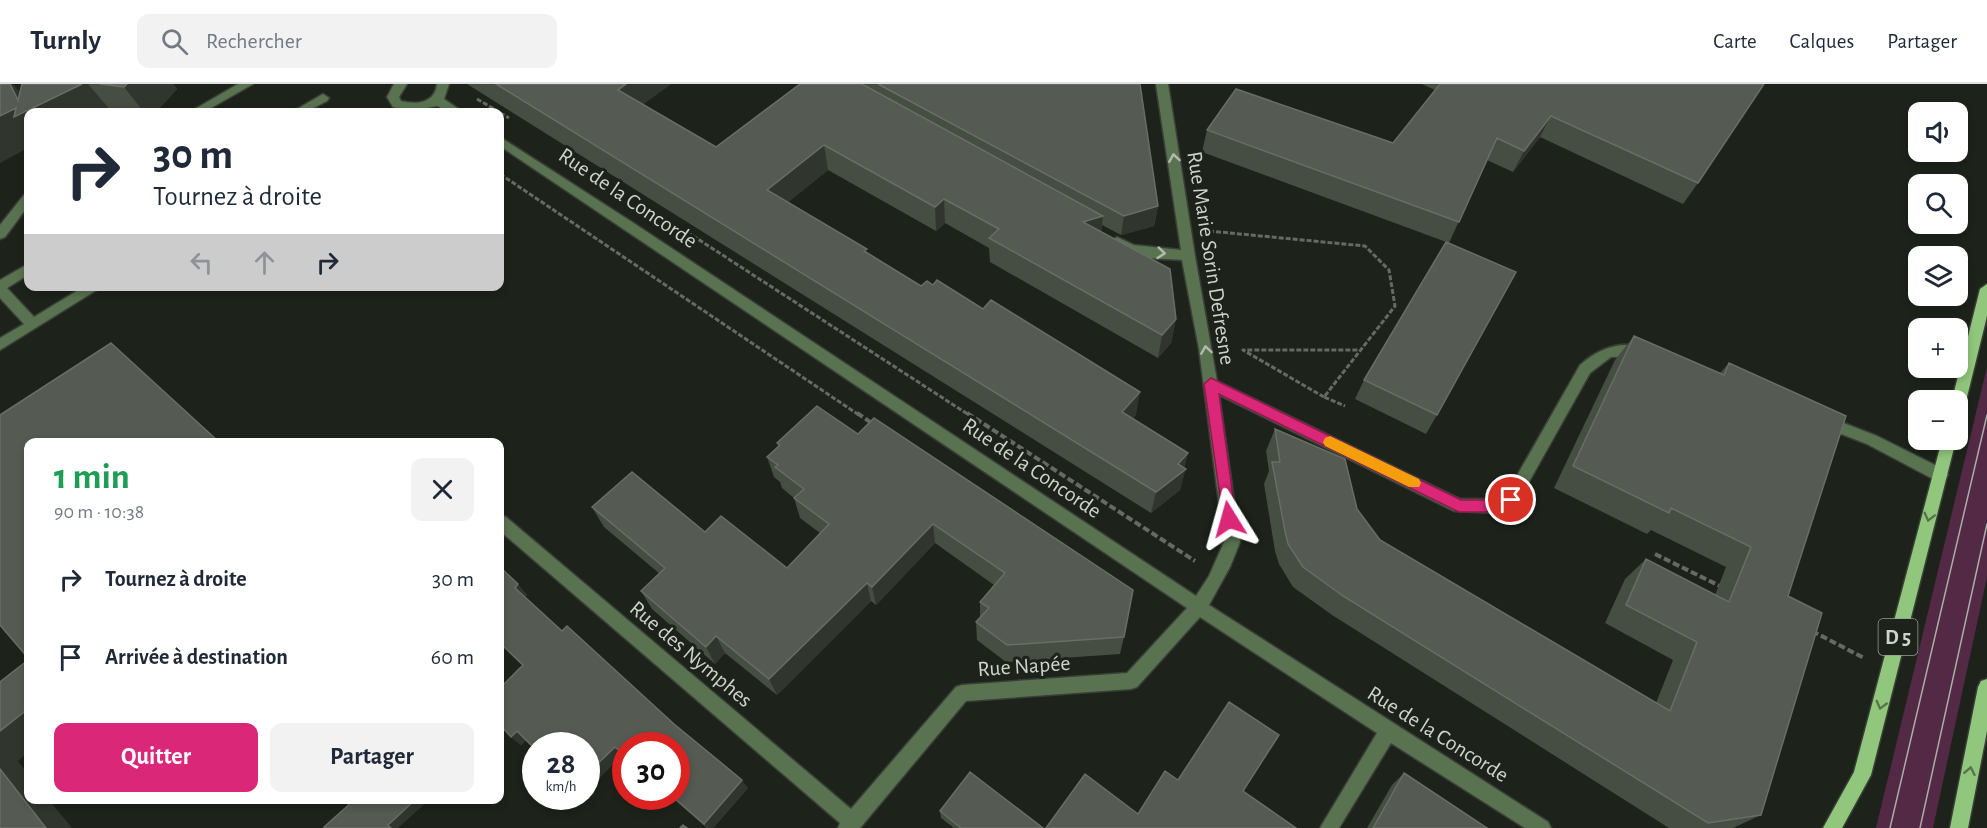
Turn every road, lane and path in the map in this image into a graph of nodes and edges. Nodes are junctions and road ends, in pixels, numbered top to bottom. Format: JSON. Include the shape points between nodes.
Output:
{"nodes":[{"id":1,"x":247,"y":84,"type":"edge"},
{"id":2,"x":401,"y":84,"type":"edge"},
{"id":3,"x":443,"y":84,"type":"edge"},
{"id":4,"x":1162,"y":84,"type":"edge"},
{"id":5,"x":475,"y":97,"type":"dead end"},
{"id":6,"x":323,"y":98,"type":"dead end"},
{"id":7,"x":436,"y":100,"type":"junction"},
{"id":8,"x":397,"y":104,"type":"junction"},
{"id":9,"x":203,"y":108,"type":"edge"},
{"id":10,"x":305,"y":108,"type":"edge"},
{"id":11,"x":390,"y":108,"type":"edge"},
{"id":12,"x":449,"y":108,"type":"edge"},
{"id":13,"x":492,"y":108,"type":"edge"},
{"id":14,"x":504,"y":116,"type":"edge"},
{"id":15,"x":509,"y":119,"type":"edge"},
{"id":16,"x":504,"y":144,"type":"edge"},
{"id":17,"x":24,"y":203,"type":"edge"},
{"id":18,"x":679,"y":226,"type":"edge"},
{"id":19,"x":1184,"y":229,"type":"junction"},
{"id":20,"x":1101,"y":233,"type":"edge"},
{"id":21,"x":0,"y":234,"type":"edge"},
{"id":22,"x":1188,"y":256,"type":"junction"},
{"id":23,"x":24,"y":272,"type":"edge"},
{"id":24,"x":0,"y":287,"type":"edge"},
{"id":25,"x":1987,"y":289,"type":"edge"},
{"id":26,"x":89,"y":291,"type":"edge"},
{"id":27,"x":33,"y":325,"type":"junction"},
{"id":28,"x":0,"y":345,"type":"edge"},
{"id":29,"x":1359,"y":350,"type":"junction"},
{"id":30,"x":1657,"y":357,"type":"edge"},
{"id":31,"x":1211,"y":384,"type":"junction"},
{"id":32,"x":1962,"y":390,"type":"edge"},
{"id":33,"x":1324,"y":397,"type":"junction"},
{"id":34,"x":1345,"y":406,"type":"dead end"},
{"id":35,"x":1808,"y":415,"type":"edge"},
{"id":36,"x":1946,"y":450,"type":"edge"},
{"id":37,"x":1940,"y":475,"type":"junction"},
{"id":38,"x":504,"y":525,"type":"edge"},
{"id":39,"x":1655,"y":554,"type":"dead end"},
{"id":40,"x":1218,"y":576,"type":"junction"},
{"id":41,"x":1726,"y":589,"type":"dead end"},
{"id":42,"x":1197,"y":608,"type":"junction"},
{"id":43,"x":1805,"y":627,"type":"edge"},
{"id":44,"x":1890,"y":670,"type":"junction"},
{"id":45,"x":1987,"y":687,"type":"edge"},
{"id":46,"x":1388,"y":732,"type":"junction"},
{"id":47,"x":850,"y":825,"type":"edge"},
{"id":48,"x":1329,"y":828,"type":"edge"},
{"id":49,"x":1542,"y":828,"type":"edge"},
{"id":50,"x":1832,"y":828,"type":"edge"},
{"id":51,"x":1959,"y":828,"type":"edge"}],
"edges":[{"from":1,"to":9,"type":"street"},
{"from":2,"to":8,"type":"street","via":[[393,97]]},
{"from":3,"to":7,"type":"street","via":[[443,93]]},
{"from":19,"to":4,"type":"street","name":"Rue Marie Sorin Defresne","one_way":true},
{"from":5,"to":13,"type":"path"},
{"from":6,"to":10,"type":"street"},
{"from":7,"to":8,"type":"street","via":[[415,108]]},
{"from":7,"to":12,"type":"street"},
{"from":8,"to":11,"type":"street"},
{"from":14,"to":15,"type":"path"},
{"from":16,"to":42,"type":"street","name":"Rue de la Concorde"},
{"from":17,"to":21,"type":"street"},
{"from":18,"to":40,"type":"path"},
{"from":19,"to":22,"type":"street","name":"Rue Marie Sorin Defresne"},
{"from":19,"to":29,"type":"path","via":[[1365,246],[1389,270],[1395,306]]},
{"from":20,"to":22,"type":"street","one_way":true,"via":[[1132,250]]},
{"from":31,"to":22,"type":"street","name":"Rue Marie Sorin Defresne","one_way":true},
{"from":23,"to":24,"type":"street"},
{"from":24,"to":27,"type":"street"},
{"from":25,"to":32,"type":"main road"},
{"from":26,"to":27,"type":"street"},
{"from":27,"to":28,"type":"street"},
{"from":29,"to":33,"type":"path"},
{"from":29,"to":33,"type":"path","via":[[1243,350]]},
{"from":30,"to":31,"type":"street","via":[[1623,350],[1601,354],[1593,361],[1511,500],[1497,506],[1459,506]]},
{"from":31,"to":40,"type":"street","name":"Rue Marie Sorin Defresne","via":[[1232,542]]},
{"from":33,"to":34,"type":"path"},
{"from":35,"to":37,"type":"street","via":[[1872,440]]},
{"from":36,"to":37,"type":"main road","number":"D 5"},
{"from":37,"to":44,"type":"main road","number":"D 5","one_way":true},
{"from":38,"to":47,"type":"street","name":"Rue des Nymphes"},
{"from":39,"to":41,"type":"path"},
{"from":40,"to":42,"type":"street","name":"Rue Marie Sorin Defresne"},
{"from":42,"to":46,"type":"street","name":"Rue de la Concorde"},
{"from":42,"to":47,"type":"street","name":"Rue Napée","via":[[1131,681],[962,693]]},
{"from":43,"to":44,"type":"path"},
{"from":44,"to":50,"type":"main road","number":"D 5","one_way":true,"via":[[1862,775]]},
{"from":51,"to":45,"type":"main road","one_way":true},
{"from":46,"to":48,"type":"street"},
{"from":46,"to":49,"type":"street","name":"Rue de la Concorde"}]}
